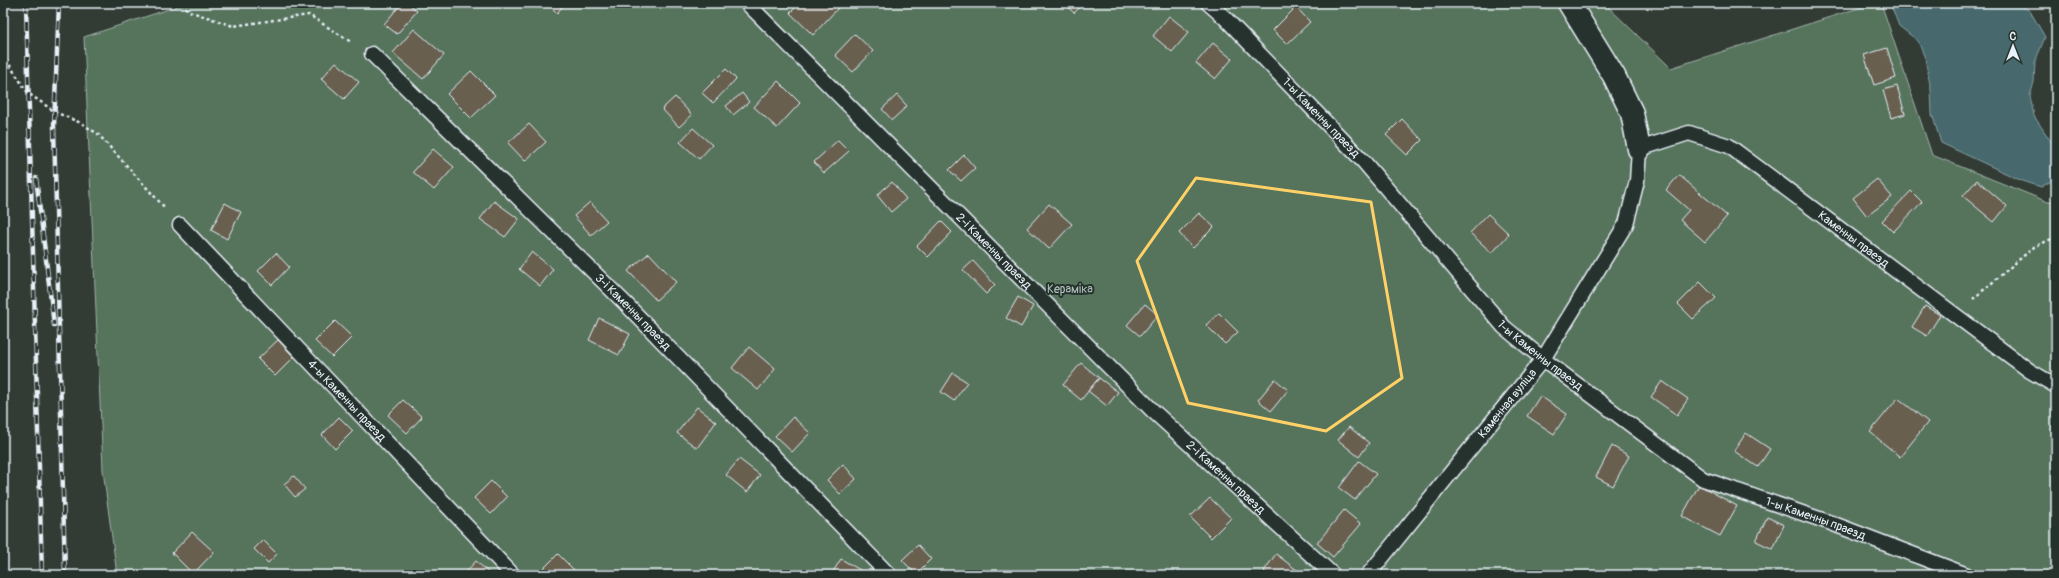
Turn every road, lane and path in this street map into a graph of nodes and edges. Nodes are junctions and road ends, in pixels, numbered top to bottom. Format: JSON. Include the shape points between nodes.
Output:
{"nodes":[{"id":1,"x":181,"y":3,"type":"edge"},
{"id":2,"x":747,"y":3,"type":"edge"},
{"id":3,"x":1208,"y":3,"type":"edge"},
{"id":4,"x":1570,"y":3,"type":"edge"},
{"id":5,"x":372,"y":54,"type":"joint"},
{"id":6,"x":3,"y":55,"type":"edge"},
{"id":7,"x":1638,"y":149,"type":"junction"},
{"id":8,"x":180,"y":225,"type":"joint"},
{"id":9,"x":2056,"y":237,"type":"edge"},
{"id":10,"x":1954,"y":315,"type":"junction"},
{"id":11,"x":1543,"y":359,"type":"junction"},
{"id":12,"x":2056,"y":386,"type":"edge"},
{"id":13,"x":513,"y":575,"type":"edge"},
{"id":14,"x":889,"y":575,"type":"edge"},
{"id":15,"x":1333,"y":575,"type":"edge"},
{"id":16,"x":1368,"y":575,"type":"edge"},
{"id":17,"x":1967,"y":575,"type":"edge"}],
"edges":[{"from":1,"to":5,"type":"path","via":[[189,10],[233,26],[309,15]]},
{"from":2,"to":15,"type":"lane","name":"2-і Каменны праезд","via":[[1152,410]]},
{"from":3,"to":11,"type":"lane","name":"1-ы Каменны праезд","via":[[1364,162],[1504,327]]},
{"from":4,"to":7,"type":"street","via":[[1614,76],[1632,113]]},
{"from":5,"to":14,"type":"lane","name":"3-і Каменны праезд","via":[[625,303]]},
{"from":6,"to":8,"type":"path","via":[[28,93],[54,112],[81,123],[98,134]]},
{"from":7,"to":10,"type":"lane","name":"Каменны праезд","via":[[1689,133],[1729,146]]},
{"from":7,"to":11,"type":"lane","name":"Каменная вуліца","via":[[1637,181],[1626,224]]},
{"from":8,"to":13,"type":"lane","name":"4-ы Каменны праезд"},
{"from":9,"to":10,"type":"path","via":[[2034,247]]},
{"from":10,"to":12,"type":"lane","name":"Каменны праезд","via":[[2030,371]]},
{"from":11,"to":16,"type":"lane","name":"Каменная вуліца"},
{"from":11,"to":17,"type":"lane","name":"1-ы Каменны праезд","via":[[1703,479],[1831,523]]}]}
